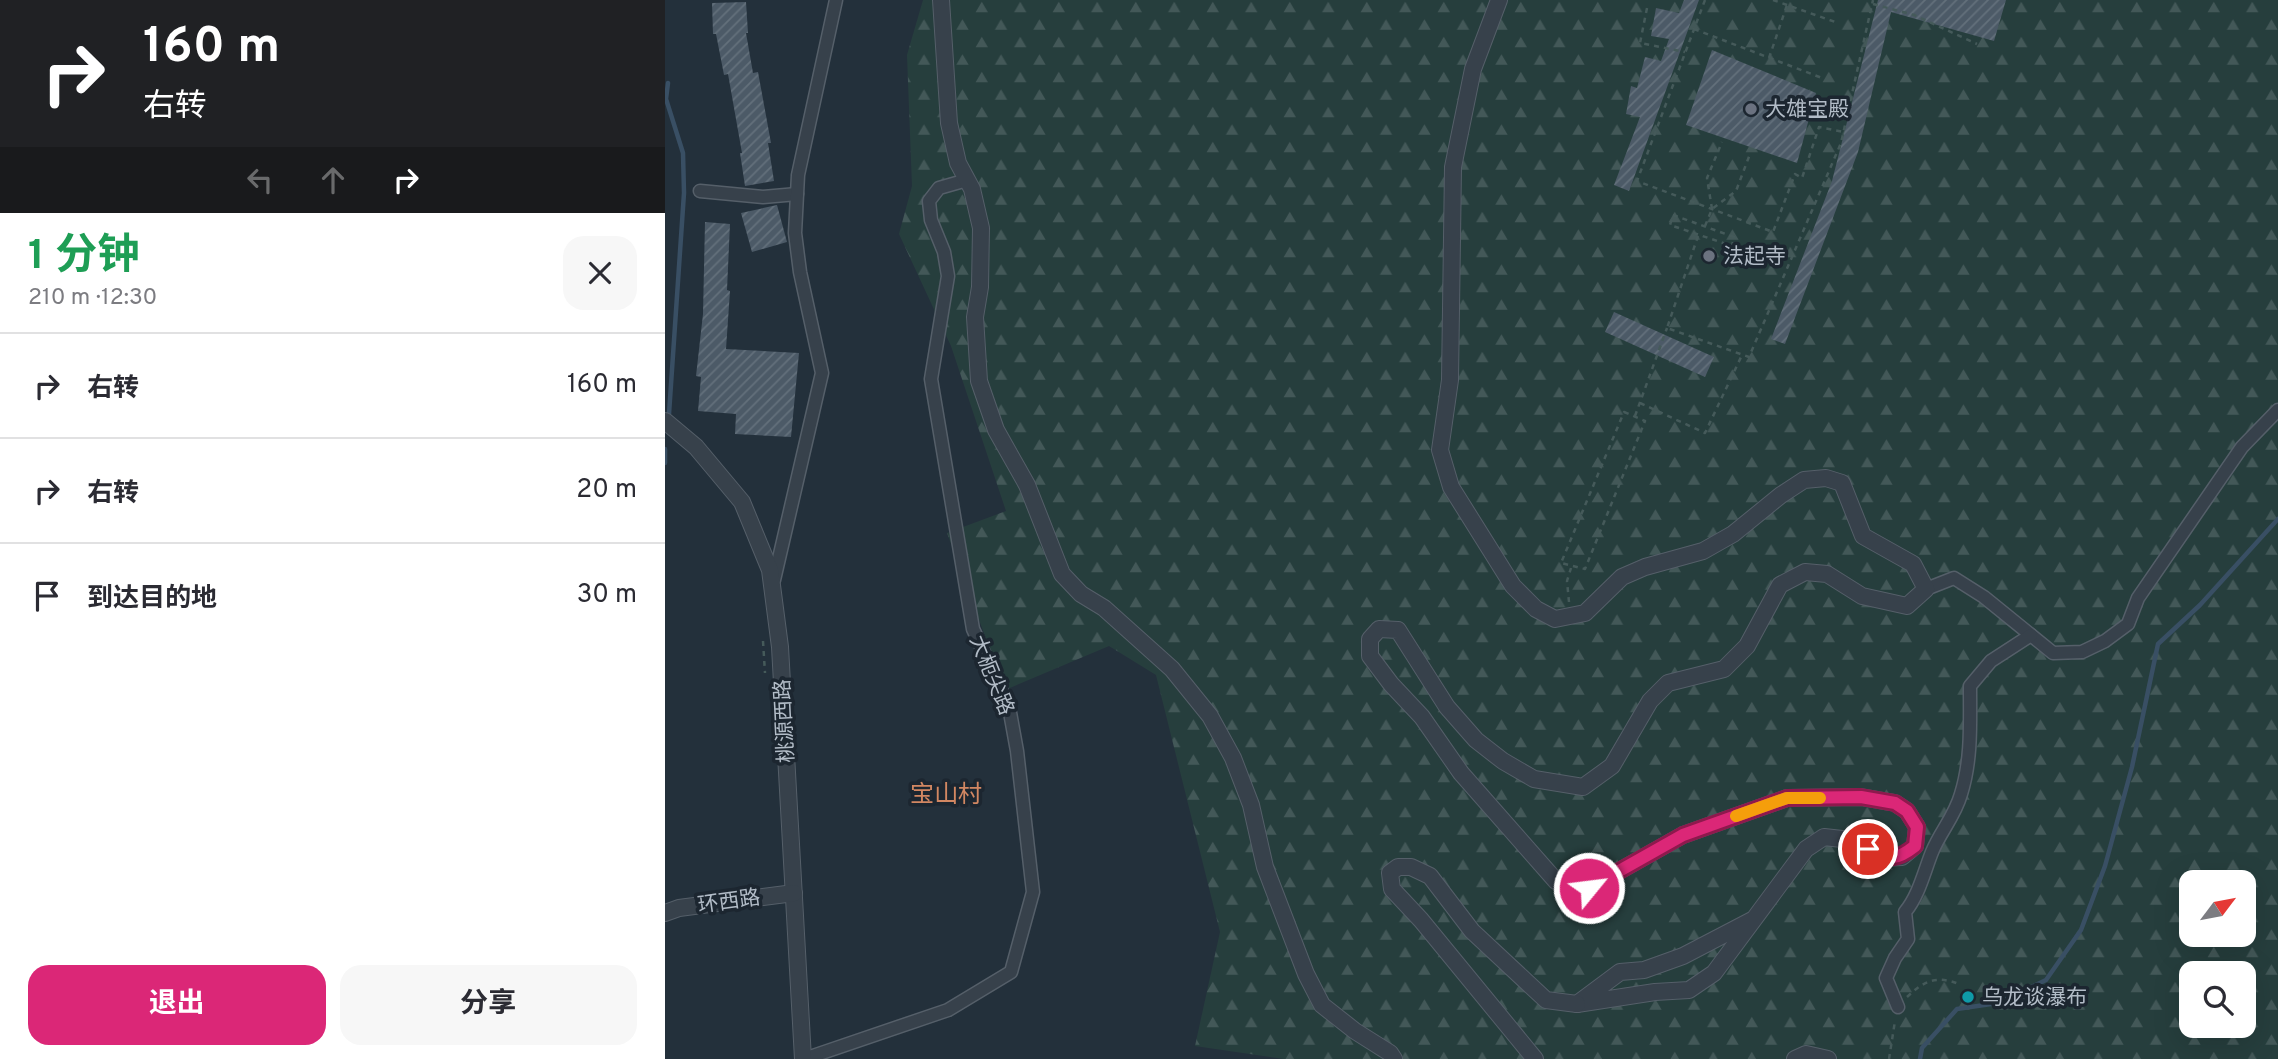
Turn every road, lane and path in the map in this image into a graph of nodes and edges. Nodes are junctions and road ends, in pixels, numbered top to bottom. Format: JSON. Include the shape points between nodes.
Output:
{"nodes":[{"id":1,"x":836,"y":0,"type":"edge"},
{"id":2,"x":941,"y":0,"type":"edge"},
{"id":3,"x":1499,"y":0,"type":"edge"},
{"id":4,"x":1705,"y":0,"type":"edge"},
{"id":5,"x":1773,"y":0,"type":"edge"},
{"id":6,"x":1873,"y":2,"type":"edge"},
{"id":7,"x":1787,"y":5,"type":"junction"},
{"id":8,"x":1647,"y":8,"type":"dead end"},
{"id":9,"x":1838,"y":23,"type":"dead end"},
{"id":10,"x":1694,"y":29,"type":"junction"},
{"id":11,"x":1977,"y":44,"type":"dead end"},
{"id":12,"x":1685,"y":52,"type":"junction"},
{"id":13,"x":1769,"y":58,"type":"junction"},
{"id":14,"x":1822,"y":78,"type":"dead end"},
{"id":15,"x":1843,"y":132,"type":"junction"},
{"id":16,"x":1722,"y":142,"type":"dead end"},
{"id":17,"x":1750,"y":154,"type":"dead end"},
{"id":18,"x":967,"y":180,"type":"junction"},
{"id":19,"x":700,"y":191,"type":"dead end"},
{"id":20,"x":797,"y":194,"type":"junction"},
{"id":21,"x":1712,"y":209,"type":"junction"},
{"id":22,"x":1705,"y":226,"type":"junction"},
{"id":23,"x":1698,"y":236,"type":"junction"},
{"id":24,"x":1667,"y":328,"type":"junction"},
{"id":25,"x":1742,"y":355,"type":"junction"},
{"id":26,"x":1640,"y":403,"type":"junction"},
{"id":27,"x":2278,"y":410,"type":"edge"},
{"id":28,"x":1635,"y":416,"type":"junction"},
{"id":29,"x":665,"y":421,"type":"edge"},
{"id":30,"x":1572,"y":566,"type":"junction"},
{"id":31,"x":772,"y":587,"type":"junction"},
{"id":32,"x":1926,"y":589,"type":"junction"},
{"id":33,"x":1570,"y":616,"type":"junction"},
{"id":34,"x":762,"y":632,"type":"dead end"},
{"id":35,"x":2031,"y":635,"type":"junction"},
{"id":36,"x":765,"y":673,"type":"dead end"},
{"id":37,"x":794,"y":892,"type":"junction"},
{"id":38,"x":665,"y":913,"type":"edge"},
{"id":39,"x":1754,"y":919,"type":"junction"},
{"id":40,"x":1959,"y":984,"type":"dead end"},
{"id":41,"x":1577,"y":1004,"type":"junction"},
{"id":42,"x":1898,"y":1007,"type":"junction"},
{"id":43,"x":804,"y":1059,"type":"edge"},
{"id":44,"x":1394,"y":1059,"type":"edge"},
{"id":45,"x":1535,"y":1059,"type":"edge"},
{"id":46,"x":1794,"y":1059,"type":"edge"},
{"id":47,"x":1828,"y":1059,"type":"edge"},
{"id":48,"x":1889,"y":1059,"type":"edge"}],
"edges":[{"from":1,"to":20,"type":"street"},
{"from":2,"to":18,"type":"street","via":[[949,123]]},
{"from":3,"to":33,"type":"street","via":[[1473,69],[1453,167],[1450,380],[1440,450],[1451,487],[1513,586],[1536,609],[1555,619]]},
{"from":4,"to":10,"type":"path"},
{"from":5,"to":7,"type":"path"},
{"from":6,"to":11,"type":"path","via":[[1915,15]]},
{"from":6,"to":15,"type":"path"},
{"from":7,"to":9,"type":"path"},
{"from":7,"to":13,"type":"path"},
{"from":8,"to":12,"type":"path","via":[[1640,43]]},
{"from":10,"to":12,"type":"path"},
{"from":10,"to":13,"type":"path"},
{"from":12,"to":21,"type":"path","via":[[1637,181]]},
{"from":13,"to":14,"type":"path"},
{"from":15,"to":21,"type":"path","via":[[1819,127],[1802,178],[1795,174],[1773,232]]},
{"from":15,"to":25,"type":"path","via":[[1749,358]]},
{"from":16,"to":21,"type":"path","via":[[1706,178]]},
{"from":17,"to":21,"type":"path","via":[[1736,191]]},
{"from":18,"to":43,"type":"street","name":"大枙尖路","via":[[939,188],[929,201],[948,276],[931,379],[973,629],[1009,707],[1033,892],[1011,972],[948,1010]]},
{"from":18,"to":44,"type":"street","via":[[981,228],[975,317],[979,381],[996,430],[1027,485],[1062,574],[1081,594],[1133,631],[1210,716],[1251,804],[1265,867],[1322,1005]]},
{"from":19,"to":20,"type":"street","via":[[763,197]]},
{"from":20,"to":31,"type":"street","via":[[800,272],[822,373]]},
{"from":21,"to":22,"type":"path"},
{"from":22,"to":23,"type":"path","via":[[1673,215],[1670,225]]},
{"from":22,"to":23,"type":"path","via":[[1734,237],[1732,246]]},
{"from":23,"to":24,"type":"path"},
{"from":24,"to":25,"type":"path"},
{"from":24,"to":26,"type":"path"},
{"from":25,"to":26,"type":"path","via":[[1705,433]]},
{"from":26,"to":28,"type":"path"},
{"from":27,"to":35,"type":"street","via":[[2242,447],[2138,598],[2128,624],[2082,652],[2053,653]]},
{"from":28,"to":30,"type":"path","via":[[1645,421],[1585,569]]},
{"from":28,"to":30,"type":"path","via":[[1625,412],[1561,563]]},
{"from":29,"to":31,"type":"street","name":"桃源西路","via":[[696,447],[742,502],[770,570]]},
{"from":30,"to":33,"type":"path","via":[[1567,581]]},
{"from":31,"to":37,"type":"street","name":"桃源西路","via":[[780,647]]},
{"from":32,"to":33,"type":"street","via":[[1913,564],[1863,536],[1842,482],[1826,478],[1804,480],[1703,551],[1622,577],[1585,613]]},
{"from":32,"to":35,"type":"street","via":[[1954,578]]},
{"from":32,"to":39,"type":"street","via":[[1907,606],[1862,596],[1827,574],[1805,572],[1780,585],[1747,646],[1724,669],[1668,683],[1650,701],[1612,766],[1583,787],[1534,779],[1503,761],[1476,740],[1447,706],[1398,630],[1379,629],[1370,639],[1370,656],[1422,717],[1461,773],[1556,881],[1574,892],[1683,835],[1787,798],[1861,797],[1895,803],[1907,811],[1917,827],[1915,846],[1902,857],[1884,858],[1851,840],[1824,837],[1805,849]]},
{"from":34,"to":36,"type":"path"},
{"from":35,"to":42,"type":"street","via":[[1991,661],[1970,686],[1970,752],[1961,795],[1905,912],[1908,939],[1886,978]]},
{"from":37,"to":38,"type":"street","name":"环西路"},
{"from":37,"to":43,"type":"street","name":"桃源西路"},
{"from":39,"to":41,"type":"street","via":[[1683,956],[1644,970],[1620,972]]},
{"from":39,"to":41,"type":"street","via":[[1714,973],[1689,990]]},
{"from":40,"to":42,"type":"path","via":[[1944,978],[1921,985]]},
{"from":41,"to":45,"type":"street","via":[[1546,1000],[1472,930],[1430,876],[1411,867],[1398,867],[1390,873],[1392,889]]},
{"from":42,"to":48,"type":"path"},
{"from":46,"to":47,"type":"street","via":[[1806,1054]]}]}
